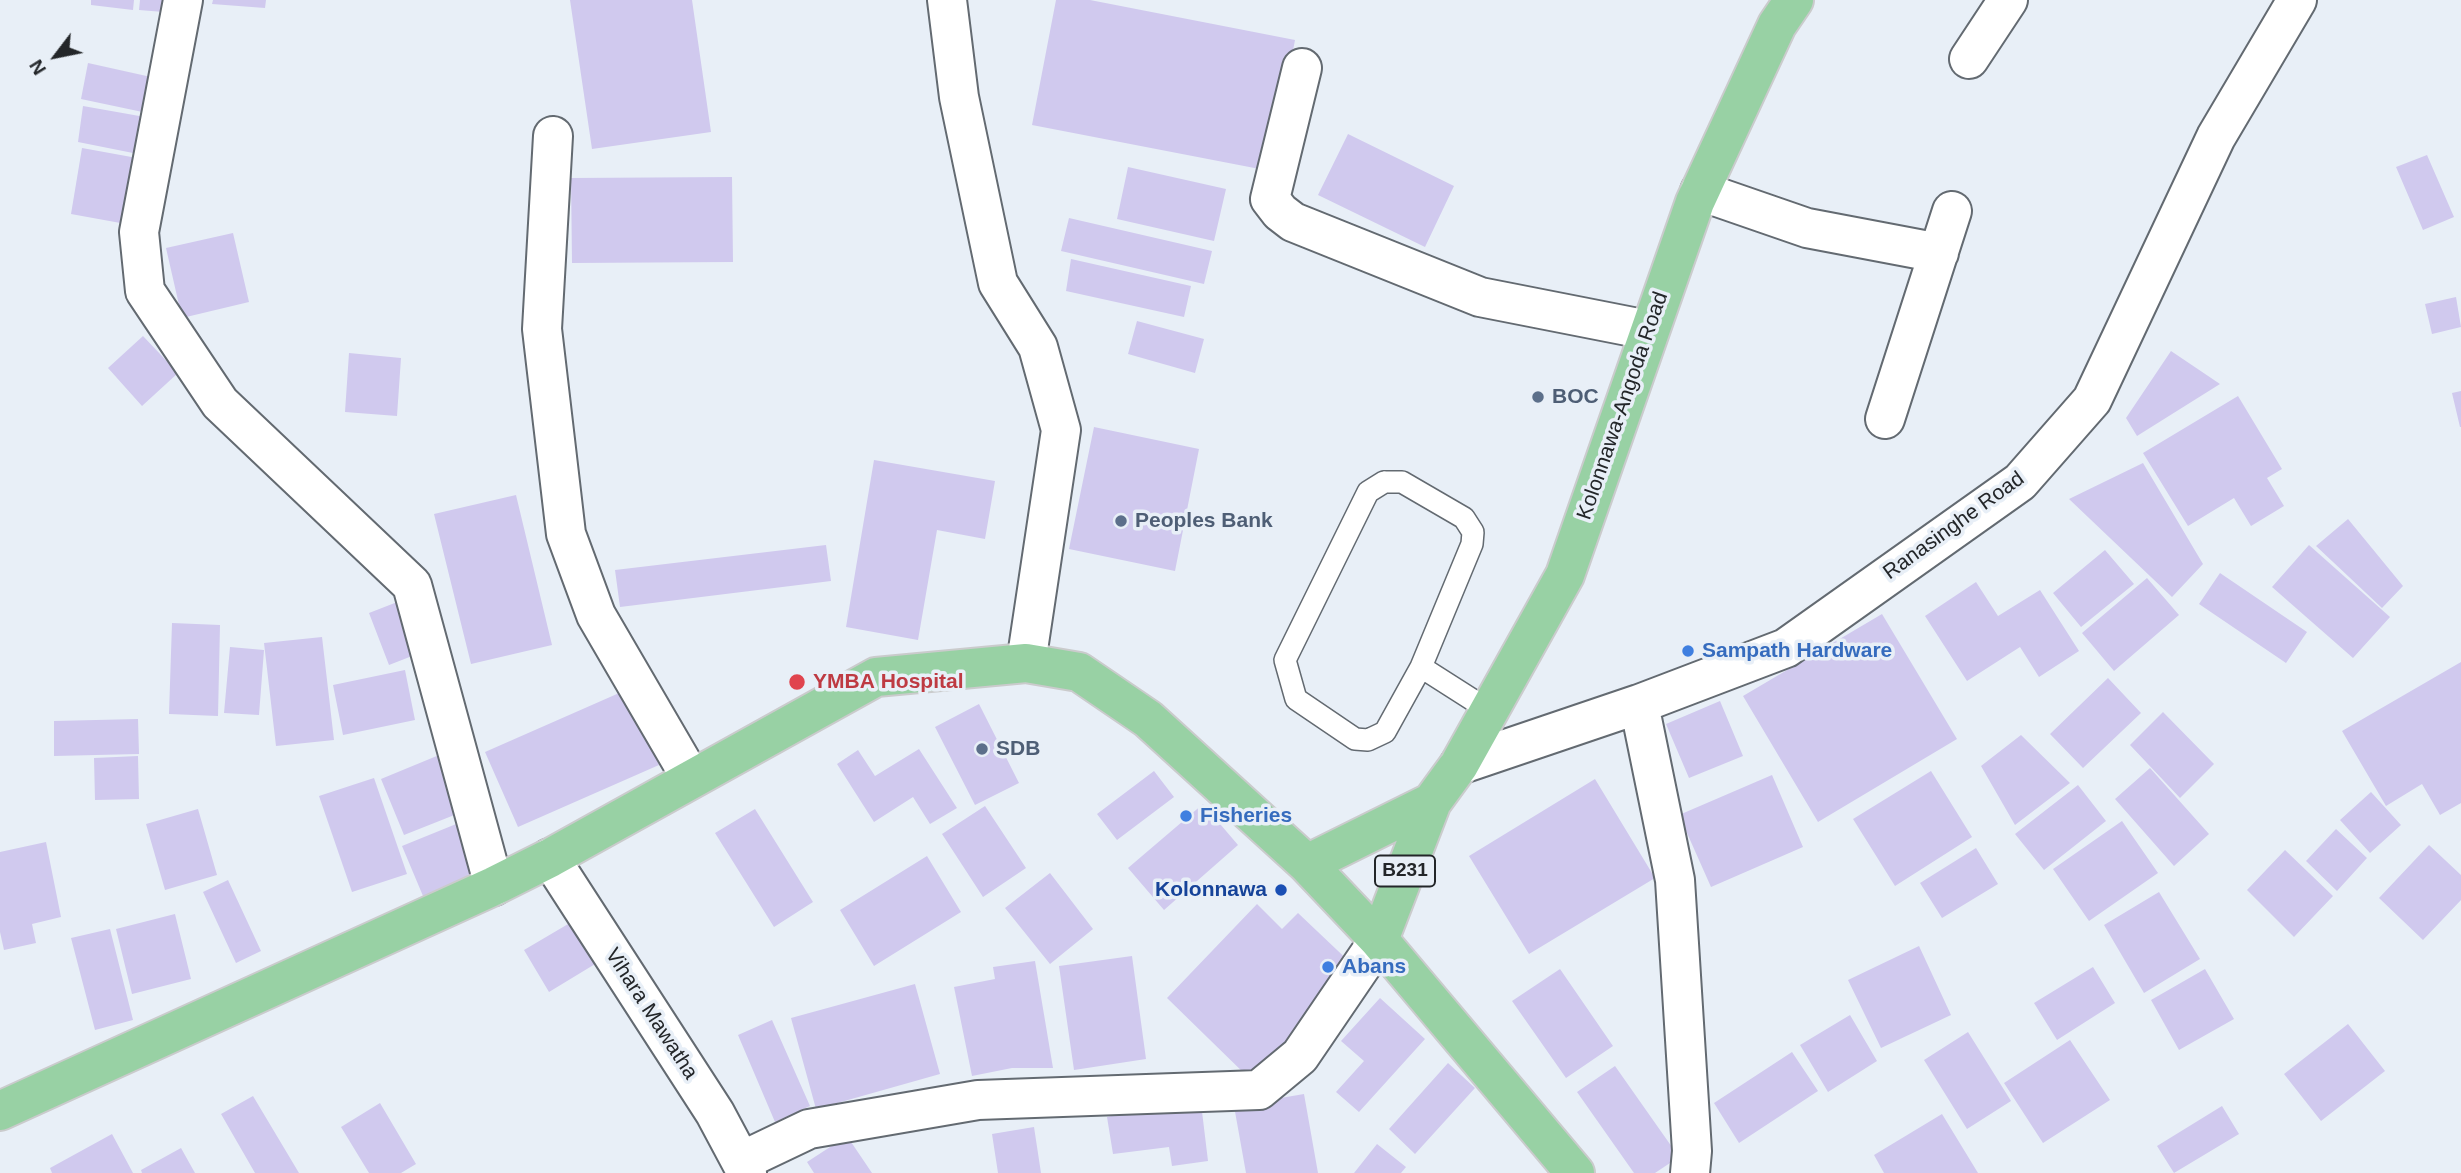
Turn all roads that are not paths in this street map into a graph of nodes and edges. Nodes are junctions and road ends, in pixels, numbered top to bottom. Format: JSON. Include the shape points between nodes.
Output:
{"nodes":[{"id":1,"x":183,"y":0,"type":"edge"},
{"id":2,"x":947,"y":0,"type":"edge"},
{"id":3,"x":1794,"y":0,"type":"edge"},
{"id":4,"x":2008,"y":0,"type":"edge"},
{"id":5,"x":2297,"y":0,"type":"edge"},
{"id":6,"x":1969,"y":59,"type":"dead end"},
{"id":7,"x":1302,"y":68,"type":"dead end"},
{"id":8,"x":554,"y":136,"type":"dead end"},
{"id":9,"x":1700,"y":191,"type":"junction"},
{"id":10,"x":1952,"y":211,"type":"dead end"},
{"id":11,"x":1939,"y":253,"type":"junction"},
{"id":12,"x":1648,"y":330,"type":"junction"},
{"id":13,"x":1885,"y":419,"type":"dead end"},
{"id":14,"x":1026,"y":663,"type":"junction"},
{"id":15,"x":1421,"y":667,"type":"junction"},
{"id":16,"x":1639,"y":704,"type":"junction"},
{"id":17,"x":1490,"y":711,"type":"junction"},
{"id":18,"x":1459,"y":765,"type":"junction"},
{"id":19,"x":691,"y":778,"type":"junction"},
{"id":20,"x":1432,"y":802,"type":"junction"},
{"id":21,"x":550,"y":858,"type":"junction"},
{"id":22,"x":1307,"y":864,"type":"junction"},
{"id":23,"x":494,"y":886,"type":"junction"},
{"id":24,"x":1379,"y":940,"type":"junction"},
{"id":25,"x":0,"y":1111,"type":"edge"},
{"id":26,"x":745,"y":1167,"type":"edge"},
{"id":27,"x":1575,"y":1173,"type":"edge"},
{"id":28,"x":1690,"y":1173,"type":"edge"}],
"edges":[{"from":1,"to":23,"type":"street","via":[[139,232],[145,291],[220,403],[412,585]]},
{"from":2,"to":14,"type":"street","via":[[959,97],[998,284],[1038,347],[1060,430]]},
{"from":3,"to":9,"type":"main road","name":"Kolonnawa-Angoda Road","number":"B231","via":[[1777,25]]},
{"from":4,"to":6,"type":"street"},
{"from":5,"to":16,"type":"street","name":"Ranasinghe Road","via":[[2216,137],[2092,400],[2020,482],[1786,648]]},
{"from":7,"to":12,"type":"street","via":[[1270,199],[1286,217],[1480,297]]},
{"from":8,"to":19,"type":"street","via":[[542,329],[566,534],[596,615]]},
{"from":9,"to":11,"type":"street","via":[[1807,228]]},
{"from":9,"to":12,"type":"main road","name":"Kolonnawa-Angoda Road","number":"B231"},
{"from":10,"to":11,"type":"street"},
{"from":11,"to":13,"type":"street"},
{"from":12,"to":17,"type":"main road","name":"Kolonnawa-Angoda Road","number":"B231","via":[[1564,575]]},
{"from":14,"to":19,"type":"main road","via":[[876,677]]},
{"from":14,"to":22,"type":"main road","via":[[1079,672],[1148,719]]},
{"from":15,"to":15,"type":"lane","via":[[1385,732],[1368,740],[1355,739],[1296,699],[1285,660],[1368,492],[1384,482],[1402,482],[1464,518],[1473,532]]},
{"from":15,"to":17,"type":"lane"},
{"from":16,"to":18,"type":"street","name":"Ranasinghe Road"},
{"from":16,"to":28,"type":"street","via":[[1675,880]]},
{"from":17,"to":18,"type":"main road","name":"Kolonnawa-Angoda Road","number":"B231"},
{"from":18,"to":20,"type":"main road","name":"Kolonnawa-Angoda Road","number":"B231"},
{"from":19,"to":21,"type":"main road"},
{"from":20,"to":22,"type":"main road","name":"Kolonnawa-Angoda Road","number":"B231"},
{"from":20,"to":24,"type":"main road","name":"Kolonnawa-Angoda Road","number":"B231"},
{"from":21,"to":23,"type":"main road"},
{"from":21,"to":26,"type":"street","name":"Vihara Mawatha"},
{"from":22,"to":24,"type":"main road"},
{"from":23,"to":25,"type":"main road"},
{"from":24,"to":26,"type":"street","via":[[1300,1056],[1259,1090],[978,1100],[809,1129]]},
{"from":24,"to":27,"type":"main road"}]}
